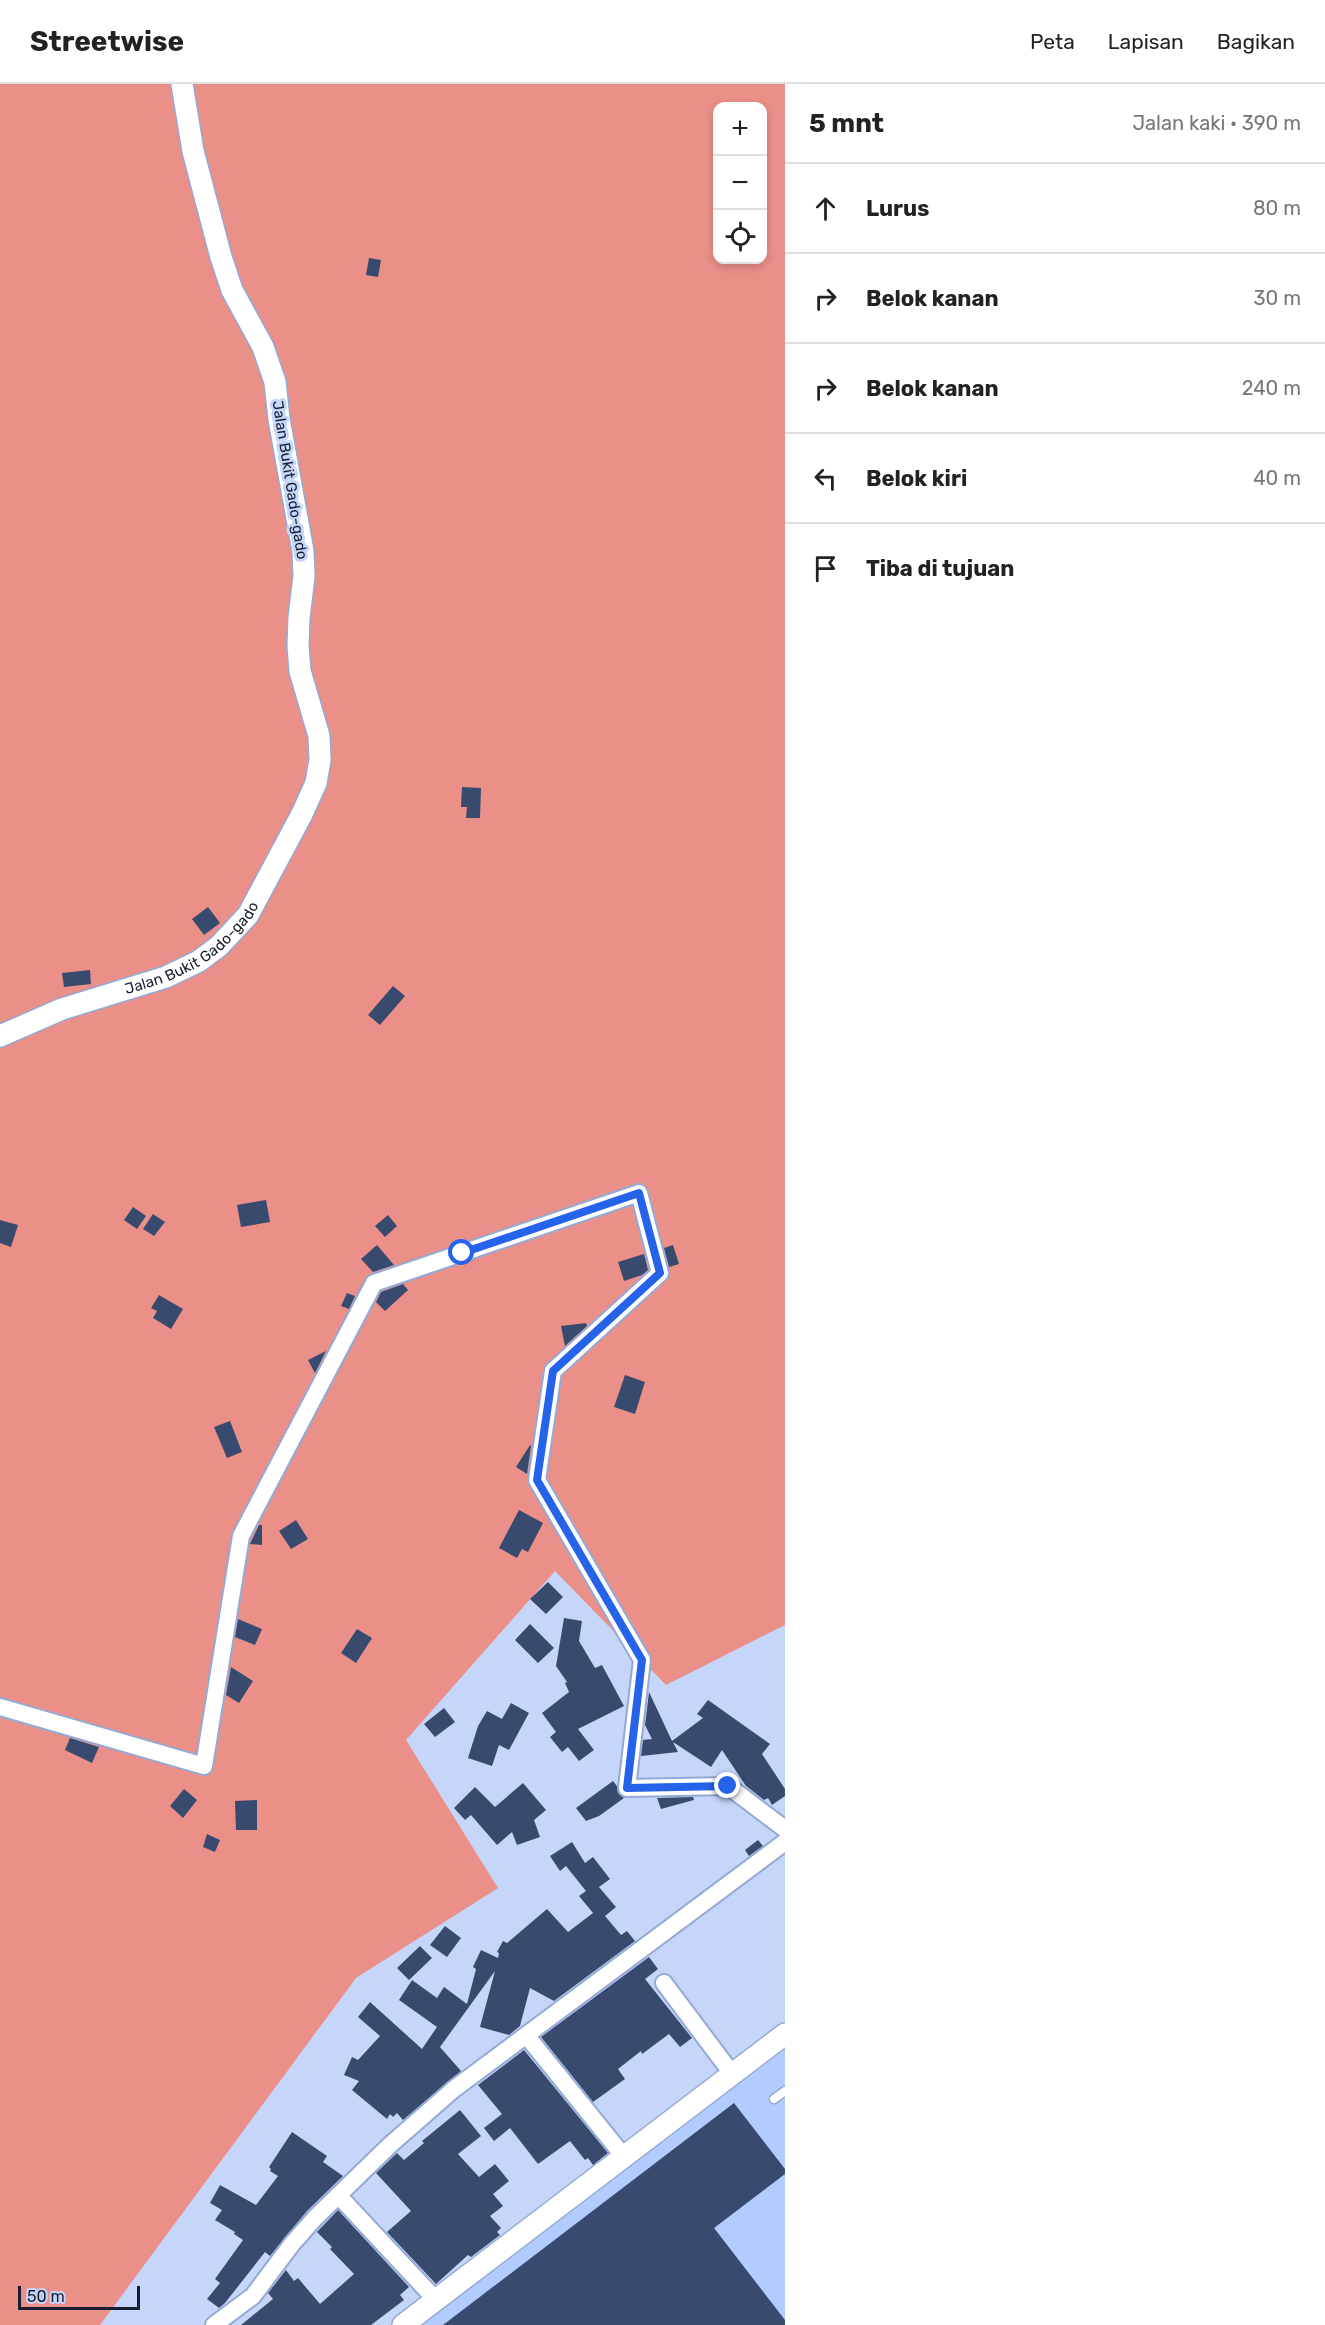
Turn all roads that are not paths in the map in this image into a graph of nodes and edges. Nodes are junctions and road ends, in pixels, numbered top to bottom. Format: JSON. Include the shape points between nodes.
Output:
{"nodes":[{"id":1,"x":182,"y":84,"type":"edge"},
{"id":2,"x":0,"y":1036,"type":"edge"},
{"id":3,"x":0,"y":1707,"type":"edge"},
{"id":4,"x":785,"y":1829,"type":"edge"},
{"id":5,"x":785,"y":1842,"type":"edge"},
{"id":6,"x":664,"y":1983,"type":"dead end"},
{"id":7,"x":785,"y":2034,"type":"edge"},
{"id":8,"x":526,"y":2035,"type":"junction"},
{"id":9,"x":733,"y":2075,"type":"junction"},
{"id":10,"x":785,"y":2091,"type":"edge"},
{"id":11,"x":774,"y":2099,"type":"dead end"},
{"id":12,"x":625,"y":2158,"type":"junction"},
{"id":13,"x":338,"y":2195,"type":"junction"},
{"id":14,"x":436,"y":2300,"type":"junction"},
{"id":15,"x":214,"y":2325,"type":"edge"},
{"id":16,"x":403,"y":2325,"type":"edge"}],
"edges":[{"from":1,"to":2,"type":"street","name":"Jalan Bukit Gado-gado","via":[[193,151],[221,257],[275,382],[303,550],[298,618],[300,671],[319,736],[320,760],[302,814],[248,915],[219,946],[166,977],[62,1010]]},
{"from":3,"to":4,"type":"street","via":[[204,1766],[241,1536],[374,1283],[639,1193],[660,1273],[553,1371],[537,1480],[642,1660],[627,1788],[728,1786]]},
{"from":5,"to":8,"type":"street"},
{"from":6,"to":9,"type":"street"},
{"from":7,"to":9,"type":"street"},
{"from":8,"to":12,"type":"street"},
{"from":8,"to":13,"type":"street","via":[[454,2089]]},
{"from":9,"to":12,"type":"street"},
{"from":10,"to":11,"type":"lane"},
{"from":12,"to":14,"type":"street"},
{"from":13,"to":14,"type":"street"},
{"from":13,"to":15,"type":"street","via":[[292,2244],[253,2296]]},
{"from":14,"to":16,"type":"street"}]}
